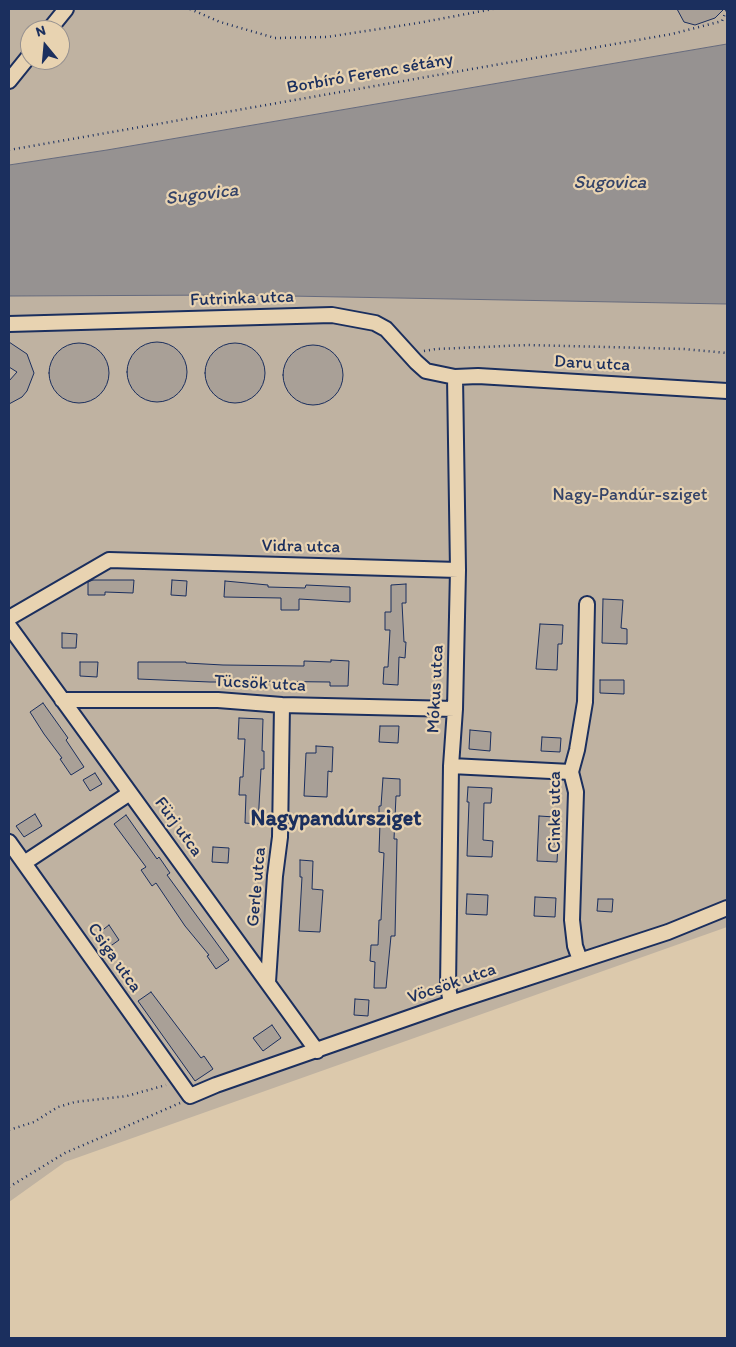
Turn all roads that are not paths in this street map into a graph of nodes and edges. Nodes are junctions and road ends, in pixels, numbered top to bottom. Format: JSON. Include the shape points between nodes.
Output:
{"nodes":[{"id":1,"x":66,"y":9,"type":"edge"},
{"id":2,"x":58,"y":20,"type":"edge"},
{"id":3,"x":20,"y":68,"type":"edge"},
{"id":4,"x":9,"y":82,"type":"edge"},
{"id":5,"x":9,"y":324,"type":"edge"},
{"id":6,"x":455,"y":377,"type":"junction"},
{"id":7,"x":727,"y":391,"type":"edge"},
{"id":8,"x":458,"y":570,"type":"junction"},
{"id":9,"x":587,"y":604,"type":"dead end"},
{"id":10,"x":9,"y":618,"type":"edge"},
{"id":11,"x":9,"y":626,"type":"edge"},
{"id":12,"x":62,"y":700,"type":"junction"},
{"id":13,"x":282,"y":705,"type":"junction"},
{"id":14,"x":455,"y":709,"type":"junction"},
{"id":15,"x":451,"y":766,"type":"junction"},
{"id":16,"x":571,"y":772,"type":"junction"},
{"id":17,"x":130,"y":793,"type":"junction"},
{"id":18,"x":9,"y":842,"type":"edge"},
{"id":19,"x":24,"y":863,"type":"junction"},
{"id":20,"x":727,"y":908,"type":"edge"},
{"id":21,"x":580,"y":960,"type":"junction"},
{"id":22,"x":268,"y":982,"type":"junction"},
{"id":23,"x":451,"y":1003,"type":"junction"},
{"id":24,"x":317,"y":1050,"type":"junction"},
{"id":25,"x":190,"y":1096,"type":"joint"}],
"edges":[{"from":1,"to":2,"type":"street"},
{"from":3,"to":4,"type":"street"},
{"from":5,"to":6,"type":"street","name":"Futrinka utca","via":[[332,315],[386,328],[426,370]]},
{"from":6,"to":7,"type":"street","name":"Daru utca"},
{"from":6,"to":8,"type":"street","name":"Mókus utca"},
{"from":8,"to":10,"type":"street","name":"Vidra utca","via":[[109,560]]},
{"from":8,"to":14,"type":"street","name":"Mókus utca"},
{"from":9,"to":16,"type":"street","name":"Cinke utca","via":[[585,702]]},
{"from":11,"to":12,"type":"street","name":"Fürj utca"},
{"from":12,"to":13,"type":"street","name":"Tücsök utca","via":[[218,700]]},
{"from":12,"to":17,"type":"street","name":"Fürj utca"},
{"from":13,"to":14,"type":"street","name":"Tücsök utca"},
{"from":13,"to":22,"type":"street","name":"Gerle utca","via":[[280,837]]},
{"from":14,"to":15,"type":"street","name":"Mókus utca"},
{"from":15,"to":16,"type":"street"},
{"from":15,"to":23,"type":"street","name":"Mókus utca","via":[[448,987]]},
{"from":16,"to":21,"type":"street","name":"Cinke utca","via":[[576,792],[572,920]]},
{"from":17,"to":19,"type":"street"},
{"from":17,"to":22,"type":"street","name":"Fürj utca"},
{"from":18,"to":19,"type":"street","name":"Csiga utca"},
{"from":19,"to":25,"type":"street","name":"Csiga utca"},
{"from":20,"to":21,"type":"street","name":"Vöcsök utca","via":[[668,932]]},
{"from":21,"to":23,"type":"street","name":"Vöcsök utca"},
{"from":22,"to":24,"type":"street","name":"Fürj utca"},
{"from":23,"to":24,"type":"street","name":"Vöcsök utca"},
{"from":24,"to":25,"type":"street","name":"Vöcsök utca"}]}
